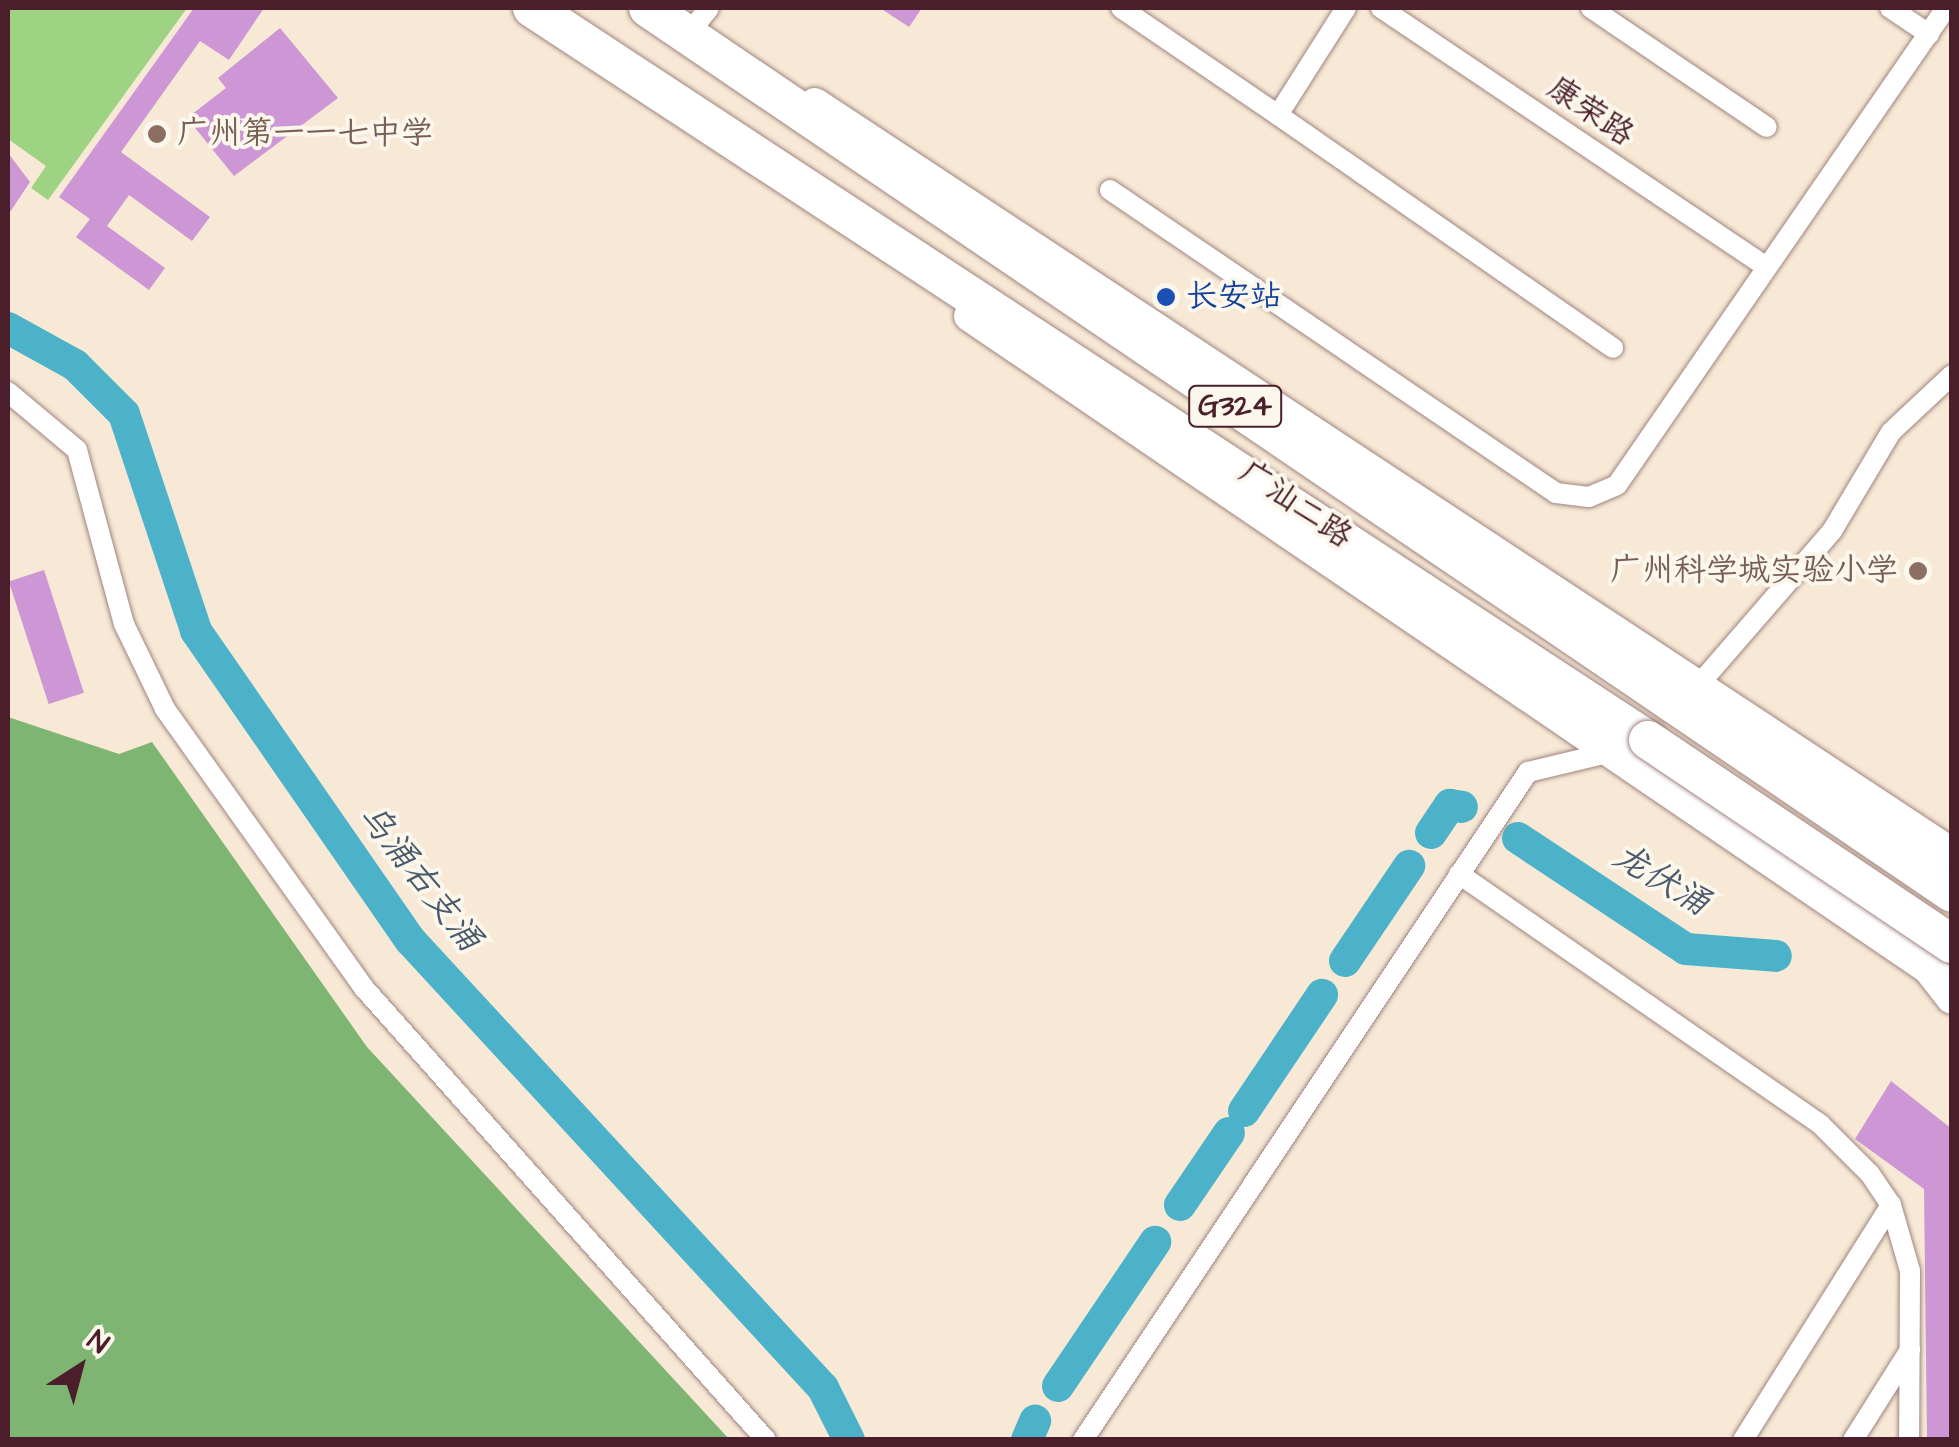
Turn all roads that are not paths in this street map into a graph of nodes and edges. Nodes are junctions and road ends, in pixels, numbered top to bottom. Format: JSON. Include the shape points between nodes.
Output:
{"nodes":[{"id":1,"x":532,"y":8,"type":"edge"},
{"id":2,"x":648,"y":8,"type":"edge"},
{"id":3,"x":1121,"y":8,"type":"edge"},
{"id":4,"x":1346,"y":8,"type":"edge"},
{"id":5,"x":1382,"y":8,"type":"edge"},
{"id":6,"x":1591,"y":8,"type":"edge"},
{"id":7,"x":1890,"y":8,"type":"edge"},
{"id":8,"x":1946,"y":8,"type":"edge"},
{"id":9,"x":698,"y":21,"type":"edge"},
{"id":10,"x":1929,"y":34,"type":"junction"},
{"id":11,"x":1278,"y":116,"type":"junction"},
{"id":12,"x":705,"y":122,"type":"junction"},
{"id":13,"x":1768,"y":126,"type":"dead end"},
{"id":14,"x":1110,"y":190,"type":"dead end"},
{"id":15,"x":1765,"y":266,"type":"junction"},
{"id":16,"x":1613,"y":348,"type":"dead end"},
{"id":17,"x":1952,"y":375,"type":"edge"},
{"id":18,"x":8,"y":392,"type":"edge"},
{"id":19,"x":1696,"y":688,"type":"junction"},
{"id":20,"x":1612,"y":752,"type":"junction"},
{"id":21,"x":1952,"y":853,"type":"edge"},
{"id":22,"x":1459,"y":874,"type":"junction"},
{"id":23,"x":1952,"y":893,"type":"edge"},
{"id":24,"x":1945,"y":967,"type":"edge"},
{"id":25,"x":1952,"y":998,"type":"edge"},
{"id":26,"x":1891,"y":1205,"type":"junction"},
{"id":27,"x":1910,"y":1350,"type":"junction"},
{"id":28,"x":766,"y":1440,"type":"edge"},
{"id":29,"x":1083,"y":1440,"type":"edge"},
{"id":30,"x":1743,"y":1440,"type":"edge"},
{"id":31,"x":1853,"y":1440,"type":"edge"},
{"id":32,"x":1909,"y":1440,"type":"edge"}],
"edges":[{"from":1,"to":12,"type":"highway","name":"广汕二路","number":"G324"},
{"from":2,"to":9,"type":"highway","name":"广汕二路","number":"G324"},
{"from":3,"to":11,"type":"street"},
{"from":4,"to":11,"type":"street"},
{"from":5,"to":15,"type":"street","name":"康荣路"},
{"from":6,"to":13,"type":"street"},
{"from":7,"to":10,"type":"street"},
{"from":8,"to":10,"type":"street"},
{"from":9,"to":19,"type":"street"},
{"from":9,"to":23,"type":"highway","name":"广汕二路","number":"G324"},
{"from":10,"to":15,"type":"street"},
{"from":11,"to":16,"type":"street"},
{"from":12,"to":20,"type":"street","via":[[815,213]]},
{"from":12,"to":24,"type":"highway","name":"广汕二路","number":"G324","bridge":true,"via":[[827,193],[1648,740]]},
{"from":14,"to":15,"type":"street","via":[[1556,493],[1588,497],[1616,485]]},
{"from":17,"to":19,"type":"street","via":[[1898,423],[1832,531]]},
{"from":18,"to":28,"type":"street","via":[[77,450],[124,624],[165,709],[353,972]]},
{"from":19,"to":21,"type":"street"},
{"from":20,"to":22,"type":"street","via":[[1528,772]]},
{"from":20,"to":24,"type":"street"},
{"from":22,"to":26,"type":"street","via":[[1820,1124]]},
{"from":22,"to":29,"type":"street"},
{"from":24,"to":25,"type":"main road"},
{"from":26,"to":27,"type":"street","via":[[1910,1271]]},
{"from":26,"to":30,"type":"street"},
{"from":27,"to":31,"type":"street"},
{"from":27,"to":32,"type":"street"}]}
